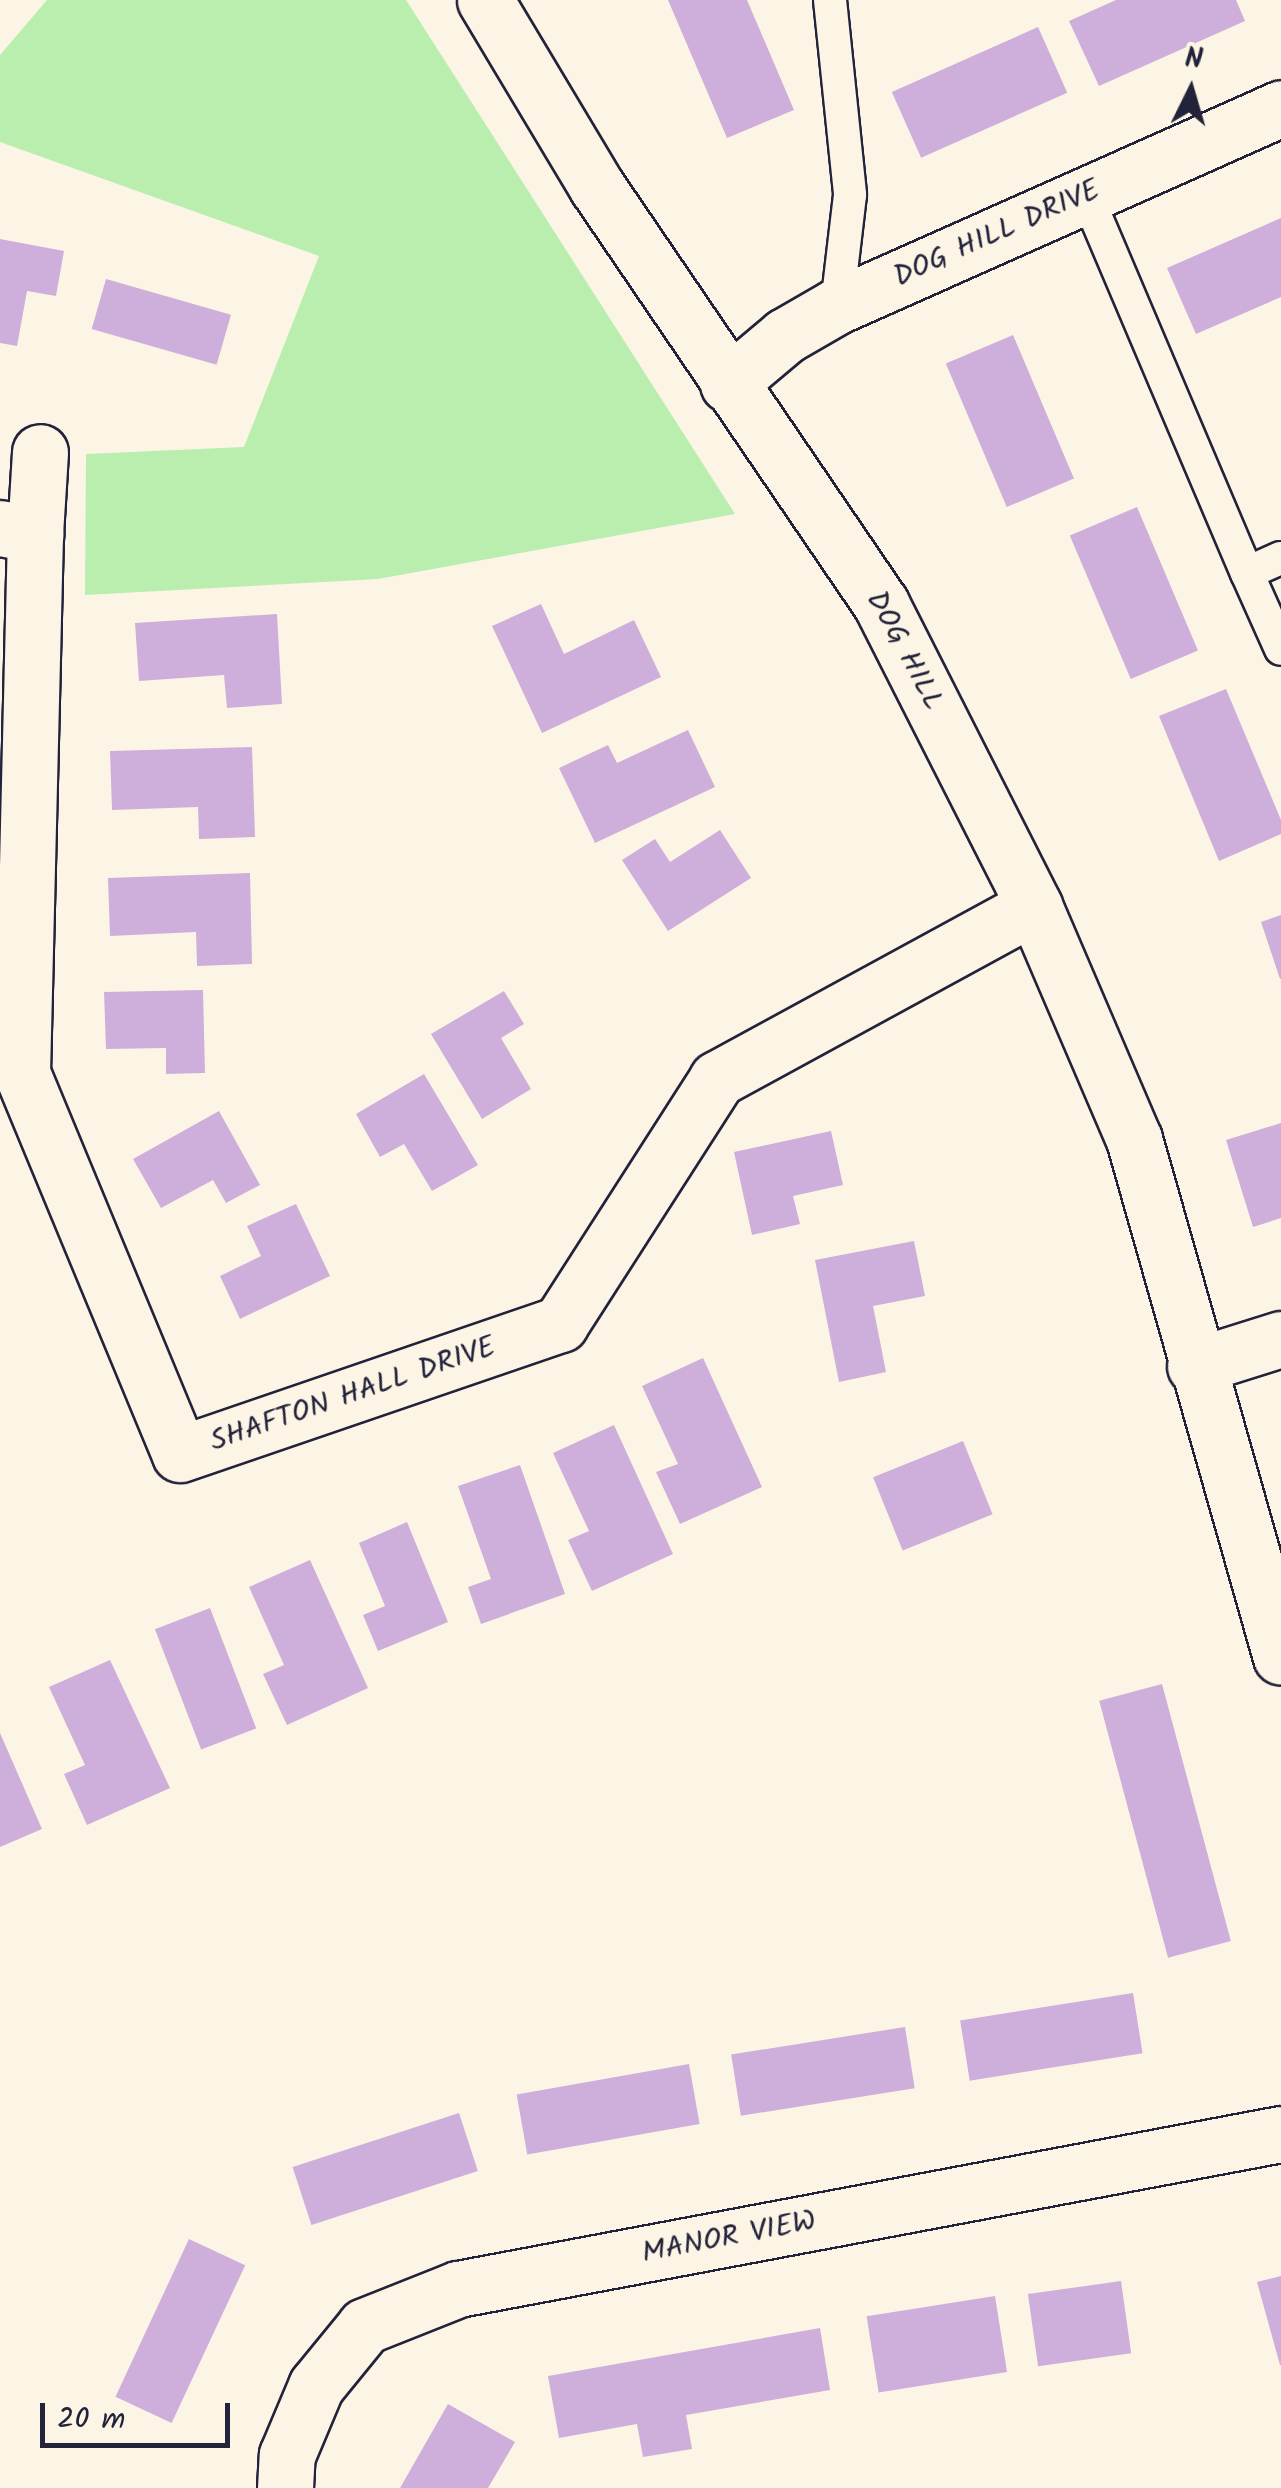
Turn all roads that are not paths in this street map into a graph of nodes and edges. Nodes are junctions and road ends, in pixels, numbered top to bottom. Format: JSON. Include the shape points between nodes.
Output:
{"nodes":[{"id":1,"x":485,"y":0,"type":"edge"},
{"id":2,"x":830,"y":0,"type":"edge"},
{"id":3,"x":1281,"y":108,"type":"edge"},
{"id":4,"x":1086,"y":194,"type":"junction"},
{"id":5,"x":837,"y":306,"type":"junction"},
{"id":6,"x":728,"y":384,"type":"junction"},
{"id":7,"x":40,"y":452,"type":"dead end"},
{"id":8,"x":18,"y":531,"type":"edge"},
{"id":9,"x":1281,"y":558,"type":"edge"},
{"id":10,"x":1247,"y":572,"type":"junction"},
{"id":11,"x":1281,"y":650,"type":"edge"},
{"id":12,"x":1034,"y":906,"type":"junction"},
{"id":13,"x":1281,"y":1340,"type":"edge"},
{"id":14,"x":1195,"y":1366,"type":"junction"},
{"id":15,"x":1281,"y":1658,"type":"edge"},
{"id":16,"x":1281,"y":2134,"type":"edge"},
{"id":17,"x":285,"y":2488,"type":"edge"}],
"edges":[{"from":1,"to":6,"type":"street","name":"DOG HILL"},
{"from":2,"to":5,"type":"lane","via":[[850,195]]},
{"from":3,"to":4,"type":"street","name":"DOG HILL DRIVE"},
{"from":4,"to":5,"type":"street","name":"DOG HILL DRIVE"},
{"from":4,"to":10,"type":"lane"},
{"from":5,"to":6,"type":"street","name":"DOG HILL DRIVE","via":[[784,336]]},
{"from":6,"to":12,"type":"street","name":"DOG HILL","via":[[881,604]]},
{"from":7,"to":8,"type":"street"},
{"from":8,"to":12,"type":"street","name":"SHAFTON HALL DRIVE","via":[[22,1073],[180,1454],[560,1324],[717,1080]]},
{"from":9,"to":10,"type":"lane"},
{"from":10,"to":11,"type":"lane"},
{"from":12,"to":14,"type":"street","name":"DOG HILL","via":[[1134,1139]]},
{"from":13,"to":14,"type":"street"},
{"from":14,"to":15,"type":"street","name":"DOG HILL"},
{"from":16,"to":17,"type":"street","name":"MANOR VIEW","via":[[458,2289],[364,2326],[316,2386],[286,2455]]}]}
